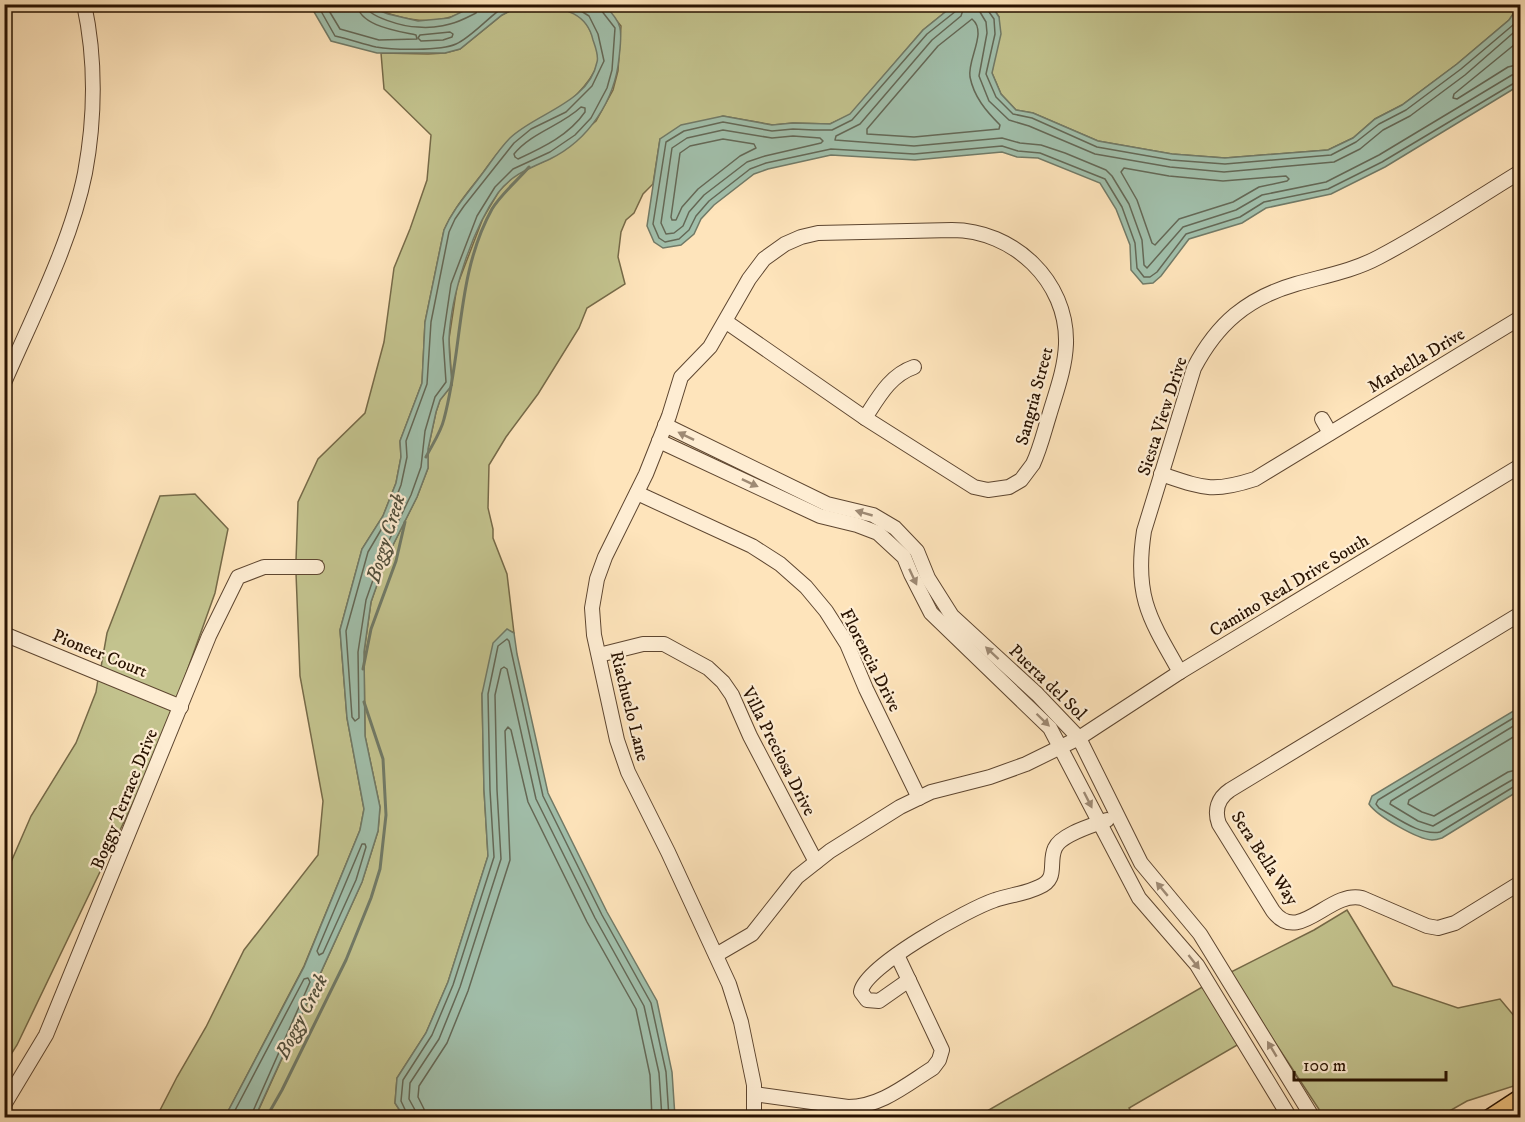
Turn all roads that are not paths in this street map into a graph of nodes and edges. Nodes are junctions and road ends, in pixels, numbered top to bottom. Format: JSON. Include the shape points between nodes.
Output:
{"nodes":[{"id":1,"x":84,"y":4,"type":"edge"},
{"id":2,"x":1521,"y":172,"type":"edge"},
{"id":3,"x":1521,"y":318,"type":"edge"},
{"id":4,"x":725,"y":321,"type":"junction"},
{"id":5,"x":914,"y":367,"type":"dead end"},
{"id":6,"x":4,"y":383,"type":"edge"},
{"id":7,"x":672,"y":402,"type":"joint"},
{"id":8,"x":865,"y":418,"type":"junction"},
{"id":9,"x":1322,"y":419,"type":"dead end"},
{"id":10,"x":665,"y":425,"type":"junction"},
{"id":11,"x":1330,"y":433,"type":"junction"},
{"id":12,"x":659,"y":441,"type":"junction"},
{"id":13,"x":1521,"y":466,"type":"edge"},
{"id":14,"x":1161,"y":474,"type":"junction"},
{"id":15,"x":636,"y":494,"type":"junction"},
{"id":16,"x":317,"y":567,"type":"dead end"},
{"id":17,"x":1521,"y":614,"type":"edge"},
{"id":18,"x":4,"y":634,"type":"edge"},
{"id":19,"x":598,"y":655,"type":"junction"},
{"id":20,"x":1180,"y":672,"type":"junction"},
{"id":21,"x":181,"y":707,"type":"junction"},
{"id":22,"x":1079,"y":738,"type":"junction"},
{"id":23,"x":1062,"y":748,"type":"junction"},
{"id":24,"x":919,"y":798,"type":"junction"},
{"id":25,"x":1118,"y":817,"type":"junction"},
{"id":26,"x":1100,"y":823,"type":"junction"},
{"id":27,"x":816,"y":862,"type":"junction"},
{"id":28,"x":1521,"y":883,"type":"edge"},
{"id":29,"x":1192,"y":924,"type":"junction"},
{"id":30,"x":1175,"y":939,"type":"junction"},
{"id":31,"x":716,"y":955,"type":"junction"},
{"id":32,"x":897,"y":955,"type":"junction"},
{"id":33,"x":909,"y":980,"type":"junction"},
{"id":34,"x":754,"y":1094,"type":"junction"},
{"id":35,"x":1521,"y":1099,"type":"edge"},
{"id":36,"x":4,"y":1105,"type":"edge"},
{"id":37,"x":824,"y":1111,"type":"edge"},
{"id":38,"x":754,"y":1118,"type":"edge"},
{"id":39,"x":1290,"y":1118,"type":"edge"},
{"id":40,"x":1313,"y":1118,"type":"edge"},
{"id":41,"x":1491,"y":1118,"type":"edge"}],
"edges":[{"from":1,"to":6,"type":"street","via":[[92,64],[85,173],[66,239]]},
{"from":2,"to":14,"type":"street","name":"Siesta View Drive","via":[[1379,257],[1350,270],[1269,294],[1243,307],[1220,328],[1194,368]]},
{"from":3,"to":11,"type":"street","name":"Marbella Drive"},
{"from":4,"to":7,"type":"street","name":"Sangria Street","via":[[705,353],[681,377]]},
{"from":4,"to":8,"type":"street","name":"Sangria Street"},
{"from":4,"to":8,"type":"street","name":"Sangria Street","via":[[764,260],[785,244],[809,234],[960,230],[995,238],[1032,262],[1056,296],[1066,344],[1063,371],[1039,451],[1021,480],[1002,489],[975,487]]},
{"from":5,"to":8,"type":"street","via":[[893,379]]},
{"from":7,"to":10,"type":"street","name":"Riachuelo Lane"},
{"from":9,"to":11,"type":"street"},
{"from":10,"to":12,"type":"street","name":"Riachuelo Lane"},
{"from":22,"to":10,"type":"street","name":"Puerta del Sol","one_way":true,"via":[[952,616],[928,578],[917,551],[895,528],[873,515],[827,504]]},
{"from":11,"to":14,"type":"street","name":"Marbella Drive","via":[[1255,479],[1231,487],[1212,489]]},
{"from":12,"to":15,"type":"street","name":"Riachuelo Lane"},
{"from":12,"to":23,"type":"street","name":"Puerta del Sol","one_way":true,"via":[[820,516],[878,533],[904,556],[931,613],[1050,728]]},
{"from":13,"to":20,"type":"street","name":"Camino Real Drive South"},
{"from":14,"to":20,"type":"street","name":"Siesta View Drive","via":[[1139,558],[1141,589],[1150,620]]},
{"from":15,"to":19,"type":"street","name":"Riachuelo Lane","via":[[597,579],[592,608]]},
{"from":15,"to":24,"type":"street","name":"Florencia Drive","via":[[752,546],[806,587],[847,644]]},
{"from":16,"to":21,"type":"street","name":"Boggy Terrace Drive","via":[[264,567],[238,577]]},
{"from":17,"to":28,"type":"street","name":"Sera Bella Way","via":[[1230,790],[1220,799],[1216,811],[1219,824],[1273,911],[1288,922],[1302,922],[1351,896],[1427,926],[1444,927]]},
{"from":18,"to":21,"type":"street","name":"Pioneer Court"},
{"from":19,"to":27,"type":"street","name":"Villa Preciosa Drive","via":[[644,644],[664,644],[708,668],[723,682]]},
{"from":19,"to":31,"type":"street","name":"Riachuelo Lane","via":[[628,772]]},
{"from":20,"to":22,"type":"street","name":"Camino Real Drive South"},
{"from":21,"to":36,"type":"street","name":"Boggy Terrace Drive","via":[[46,1035]]},
{"from":22,"to":23,"type":"street","name":"Camino Real Drive South"},
{"from":22,"to":25,"type":"street","name":"Puerta del Sol"},
{"from":23,"to":24,"type":"street","name":"Camino Real Drive South","via":[[990,777]]},
{"from":23,"to":26,"type":"street","name":"Puerta del Sol","one_way":true},
{"from":24,"to":27,"type":"street","name":"Camino Real Drive South"},
{"from":25,"to":26,"type":"street"},
{"from":29,"to":25,"type":"street","name":"Puerta del Sol","one_way":true,"via":[[1141,863]]},
{"from":26,"to":30,"type":"street","name":"Puerta del Sol","via":[[1139,898]]},
{"from":26,"to":32,"type":"street","via":[[1077,831],[1055,847],[1047,883],[964,912]]},
{"from":27,"to":31,"type":"street","name":"Camino Real Drive South","via":[[797,877],[753,934]]},
{"from":29,"to":30,"type":"street"},
{"from":40,"to":29,"type":"street","name":"Puerta del Sol","one_way":true},
{"from":30,"to":39,"type":"street","name":"Puerta del Sol","one_way":true,"via":[[1197,965]]},
{"from":31,"to":34,"type":"street","name":"Riachuelo Lane","via":[[741,1022]]},
{"from":32,"to":33,"type":"street"},
{"from":32,"to":33,"type":"street","via":[[866,980],[861,992],[867,1000],[879,1001]]},
{"from":33,"to":37,"type":"street","via":[[942,1050],[939,1060],[933,1068],[877,1102]]},
{"from":34,"to":37,"type":"street"},
{"from":34,"to":38,"type":"street","name":"Riachuelo Lane"},
{"from":35,"to":41,"type":"main road"}]}
